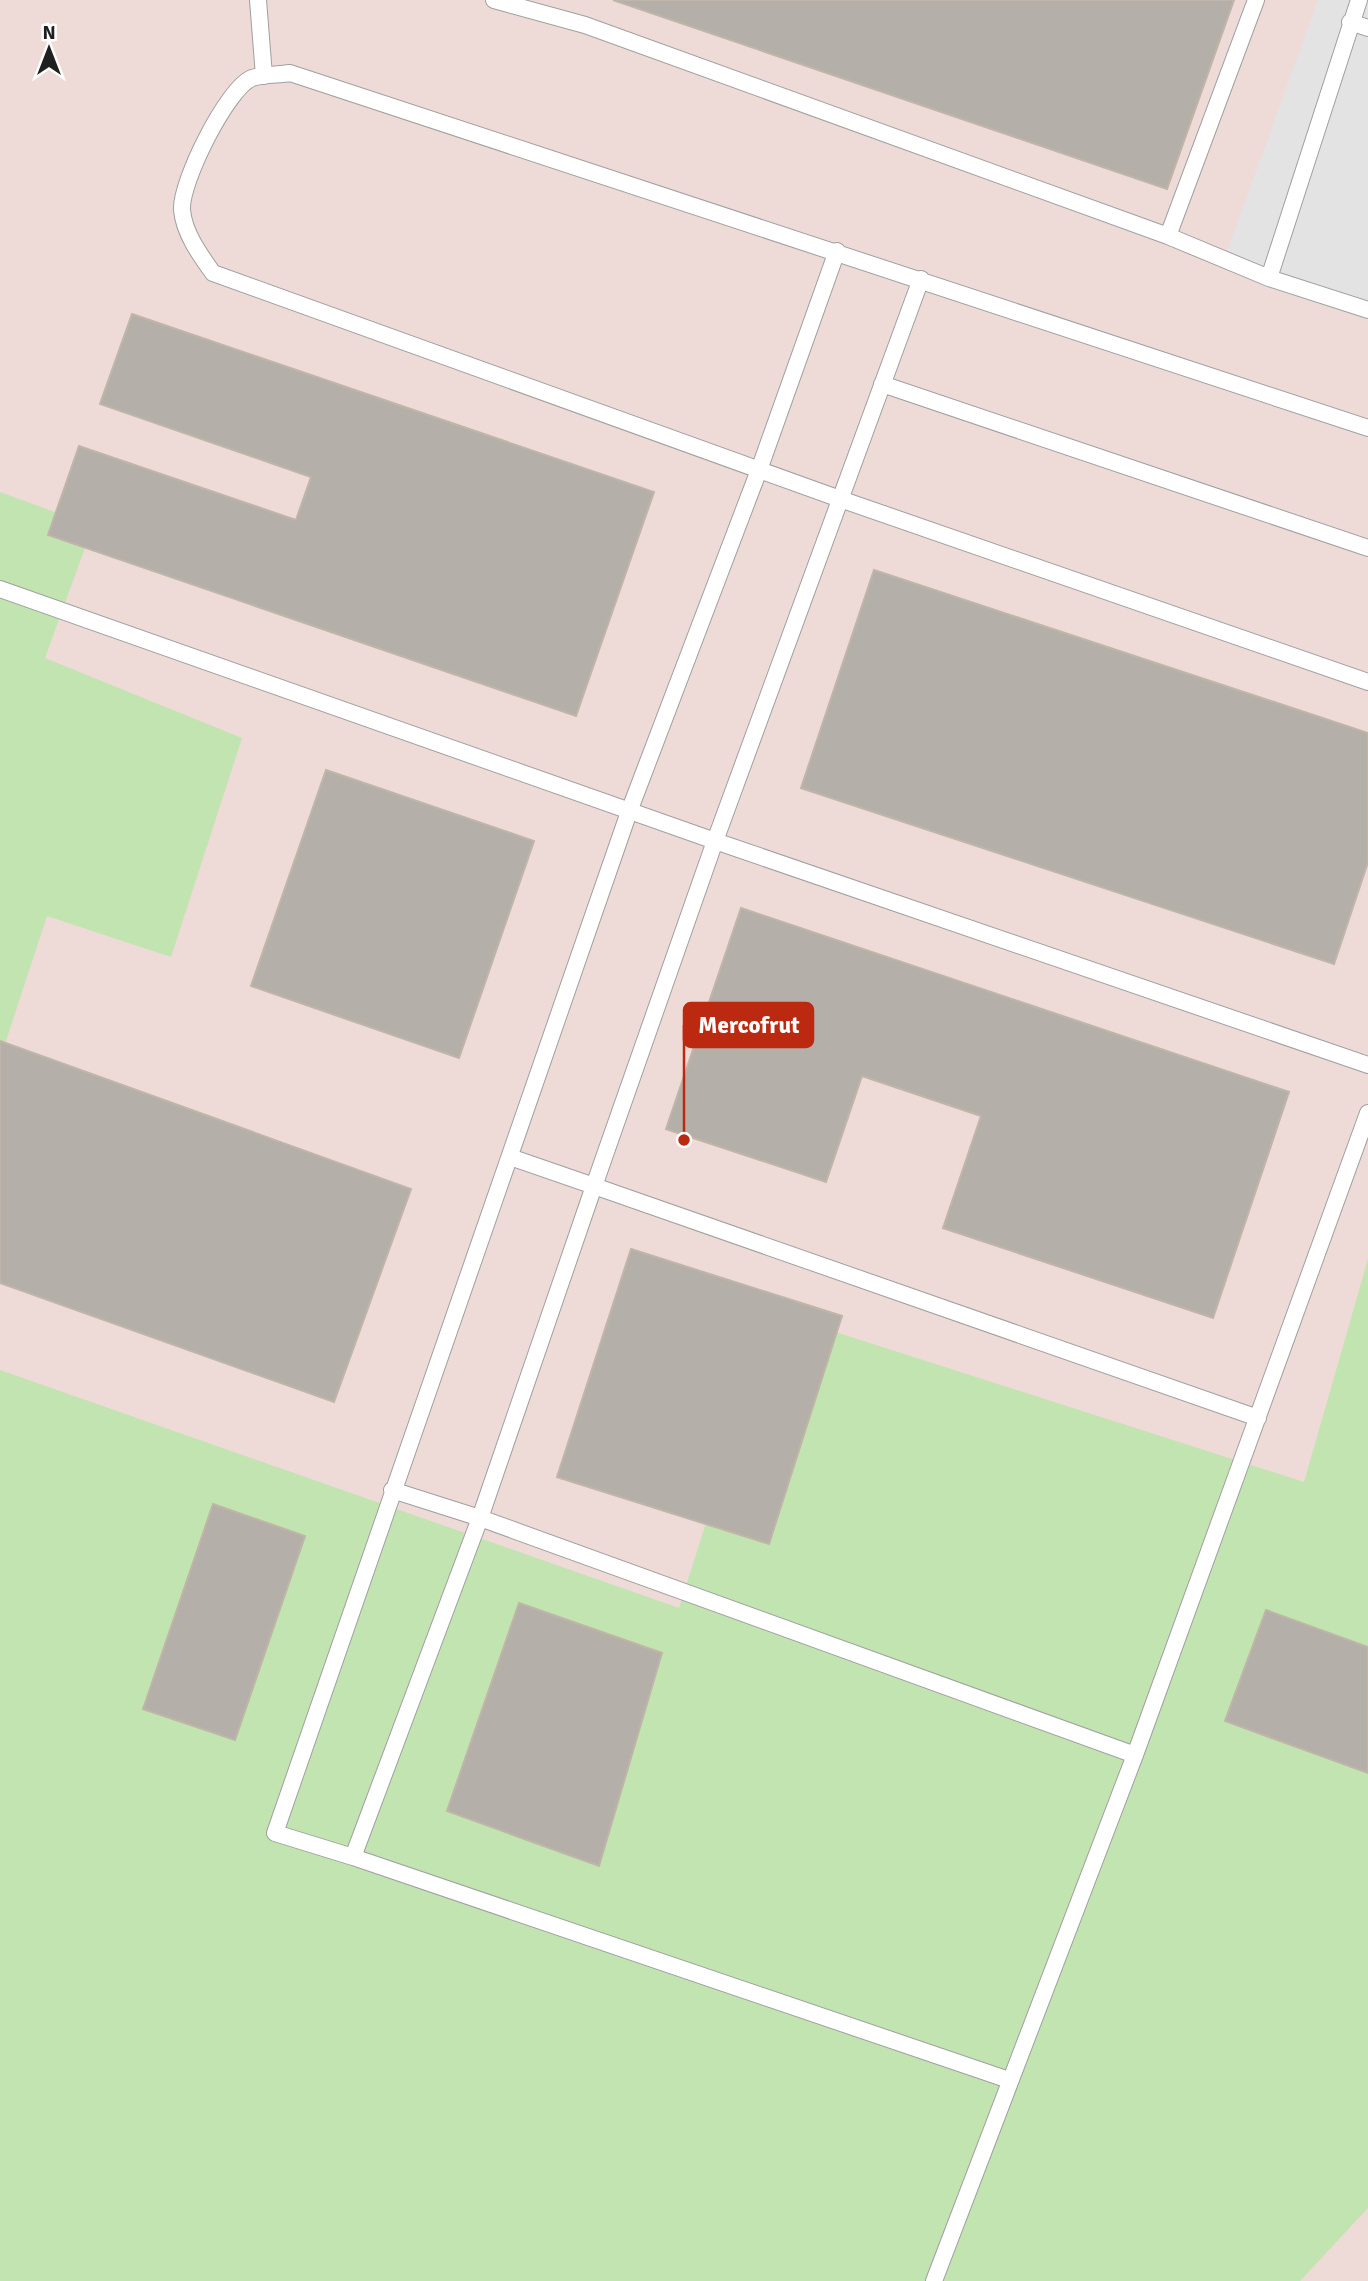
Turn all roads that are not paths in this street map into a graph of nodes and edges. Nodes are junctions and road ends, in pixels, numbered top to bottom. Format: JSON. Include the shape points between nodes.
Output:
{"nodes":[{"id":1,"x":258,"y":0,"type":"edge"},
{"id":2,"x":494,"y":0,"type":"edge"},
{"id":3,"x":1256,"y":0,"type":"edge"},
{"id":4,"x":1359,"y":0,"type":"edge"},
{"id":5,"x":1350,"y":22,"type":"junction"},
{"id":6,"x":1368,"y":28,"type":"edge"},
{"id":7,"x":264,"y":76,"type":"junction"},
{"id":8,"x":1168,"y":236,"type":"junction"},
{"id":9,"x":837,"y":251,"type":"junction"},
{"id":10,"x":1269,"y":278,"type":"junction"},
{"id":11,"x":920,"y":279,"type":"junction"},
{"id":12,"x":1368,"y":310,"type":"edge"},
{"id":13,"x":882,"y":384,"type":"junction"},
{"id":14,"x":1368,"y":428,"type":"edge"},
{"id":15,"x":759,"y":470,"type":"junction"},
{"id":16,"x":840,"y":499,"type":"junction"},
{"id":17,"x":1368,"y":548,"type":"edge"},
{"id":18,"x":0,"y":589,"type":"edge"},
{"id":19,"x":1368,"y":682,"type":"edge"},
{"id":20,"x":630,"y":809,"type":"junction"},
{"id":21,"x":715,"y":841,"type":"junction"},
{"id":22,"x":1368,"y":1065,"type":"edge"},
{"id":23,"x":1368,"y":1113,"type":"edge"},
{"id":24,"x":510,"y":1157,"type":"junction"},
{"id":25,"x":594,"y":1186,"type":"junction"},
{"id":26,"x":1258,"y":1418,"type":"junction"},
{"id":27,"x":392,"y":1490,"type":"junction"},
{"id":28,"x":480,"y":1518,"type":"junction"},
{"id":29,"x":1135,"y":1755,"type":"junction"},
{"id":30,"x":353,"y":1857,"type":"junction"},
{"id":31,"x":1009,"y":2080,"type":"junction"},
{"id":32,"x":934,"y":2281,"type":"edge"}],
"edges":[{"from":1,"to":7,"type":"lane"},
{"from":2,"to":8,"type":"lane","via":[[585,25]]},
{"from":3,"to":8,"type":"lane"},
{"from":4,"to":5,"type":"lane"},
{"from":5,"to":6,"type":"lane"},
{"from":5,"to":10,"type":"lane"},
{"from":7,"to":9,"type":"lane","via":[[290,73]]},
{"from":7,"to":15,"type":"lane","via":[[251,78],[227,102],[192,171],[182,209],[194,245],[213,273]]},
{"from":8,"to":10,"type":"lane"},
{"from":9,"to":11,"type":"lane"},
{"from":9,"to":15,"type":"lane"},
{"from":10,"to":12,"type":"lane"},
{"from":11,"to":13,"type":"lane"},
{"from":11,"to":14,"type":"lane"},
{"from":13,"to":16,"type":"lane"},
{"from":13,"to":17,"type":"lane"},
{"from":15,"to":16,"type":"lane"},
{"from":15,"to":20,"type":"lane"},
{"from":16,"to":19,"type":"lane"},
{"from":16,"to":21,"type":"lane"},
{"from":18,"to":20,"type":"lane"},
{"from":20,"to":21,"type":"lane"},
{"from":20,"to":24,"type":"lane"},
{"from":21,"to":22,"type":"lane"},
{"from":21,"to":25,"type":"lane"},
{"from":23,"to":26,"type":"lane"},
{"from":24,"to":25,"type":"lane"},
{"from":24,"to":27,"type":"lane"},
{"from":25,"to":26,"type":"lane"},
{"from":25,"to":28,"type":"lane"},
{"from":26,"to":29,"type":"lane"},
{"from":27,"to":28,"type":"lane"},
{"from":27,"to":30,"type":"lane","via":[[275,1833]]},
{"from":28,"to":29,"type":"lane"},
{"from":28,"to":30,"type":"lane"},
{"from":29,"to":31,"type":"lane"},
{"from":30,"to":31,"type":"lane"},
{"from":31,"to":32,"type":"lane"}]}
